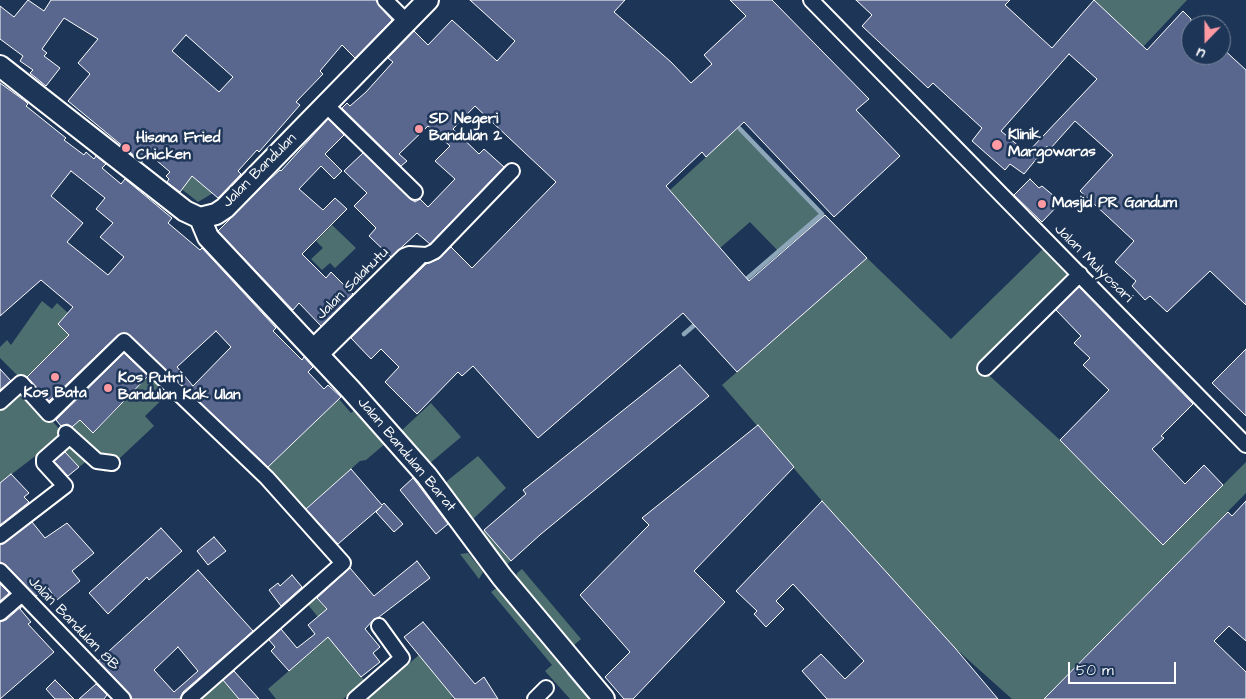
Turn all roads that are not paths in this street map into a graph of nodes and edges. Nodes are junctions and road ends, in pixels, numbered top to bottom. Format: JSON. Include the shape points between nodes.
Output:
{"nodes":[{"id":1,"x":385,"y":0,"type":"edge"},
{"id":2,"x":428,"y":0,"type":"edge"},
{"id":3,"x":811,"y":0,"type":"edge"},
{"id":4,"x":406,"y":21,"type":"junction"},
{"id":5,"x":0,"y":66,"type":"edge"},
{"id":6,"x":326,"y":105,"type":"junction"},
{"id":7,"x":512,"y":172,"type":"dead end"},
{"id":8,"x":415,"y":192,"type":"dead end"},
{"id":9,"x":200,"y":218,"type":"junction"},
{"id":10,"x":1080,"y":274,"type":"junction"},
{"id":11,"x":315,"y":352,"type":"junction"},
{"id":12,"x":985,"y":368,"type":"dead end"},
{"id":13,"x":0,"y":402,"type":"edge"},
{"id":14,"x":1246,"y":446,"type":"edge"},
{"id":15,"x":112,"y":463,"type":"dead end"},
{"id":16,"x":0,"y":536,"type":"edge"},
{"id":17,"x":0,"y":571,"type":"edge"},
{"id":18,"x":22,"y":594,"type":"junction"},
{"id":19,"x":0,"y":613,"type":"edge"},
{"id":20,"x":379,"y":626,"type":"dead end"},
{"id":21,"x":546,"y":688,"type":"dead end"},
{"id":22,"x":121,"y":698,"type":"edge"},
{"id":23,"x":189,"y":699,"type":"edge"},
{"id":24,"x":355,"y":699,"type":"edge"},
{"id":25,"x":535,"y":699,"type":"edge"},
{"id":26,"x":604,"y":699,"type":"edge"}],
"edges":[{"from":1,"to":4,"type":"street"},
{"from":2,"to":4,"type":"street","name":"Jalan Bandulan"},
{"from":3,"to":10,"type":"street","name":"Jalan Mulyosari"},
{"from":4,"to":6,"type":"street","name":"Jalan Bandulan"},
{"from":5,"to":9,"type":"street","via":[[185,211]]},
{"from":6,"to":8,"type":"street"},
{"from":6,"to":9,"type":"street","name":"Jalan Bandulan","via":[[224,208]]},
{"from":7,"to":11,"type":"street","name":"Jalan Salahutu","via":[[435,251],[422,255]]},
{"from":9,"to":11,"type":"street","name":"Jalan Bandulan Barat","via":[[208,237]]},
{"from":10,"to":12,"type":"street"},
{"from":10,"to":14,"type":"street","name":"Jalan Mulyosari"},
{"from":11,"to":26,"type":"street","name":"Jalan Bandulan Barat","via":[[427,476],[502,577]]},
{"from":13,"to":23,"type":"street","via":[[21,384],[49,414],[124,341],[267,478],[343,562]]},
{"from":15,"to":16,"type":"street","via":[[98,461],[68,435],[44,459],[44,463],[66,486]]},
{"from":17,"to":18,"type":"street","name":"Jalan Bandulan 8B"},
{"from":18,"to":19,"type":"street"},
{"from":18,"to":22,"type":"street","name":"Jalan Bandulan 8B"},
{"from":20,"to":24,"type":"street","via":[[402,658]]},
{"from":21,"to":25,"type":"street"}]}
